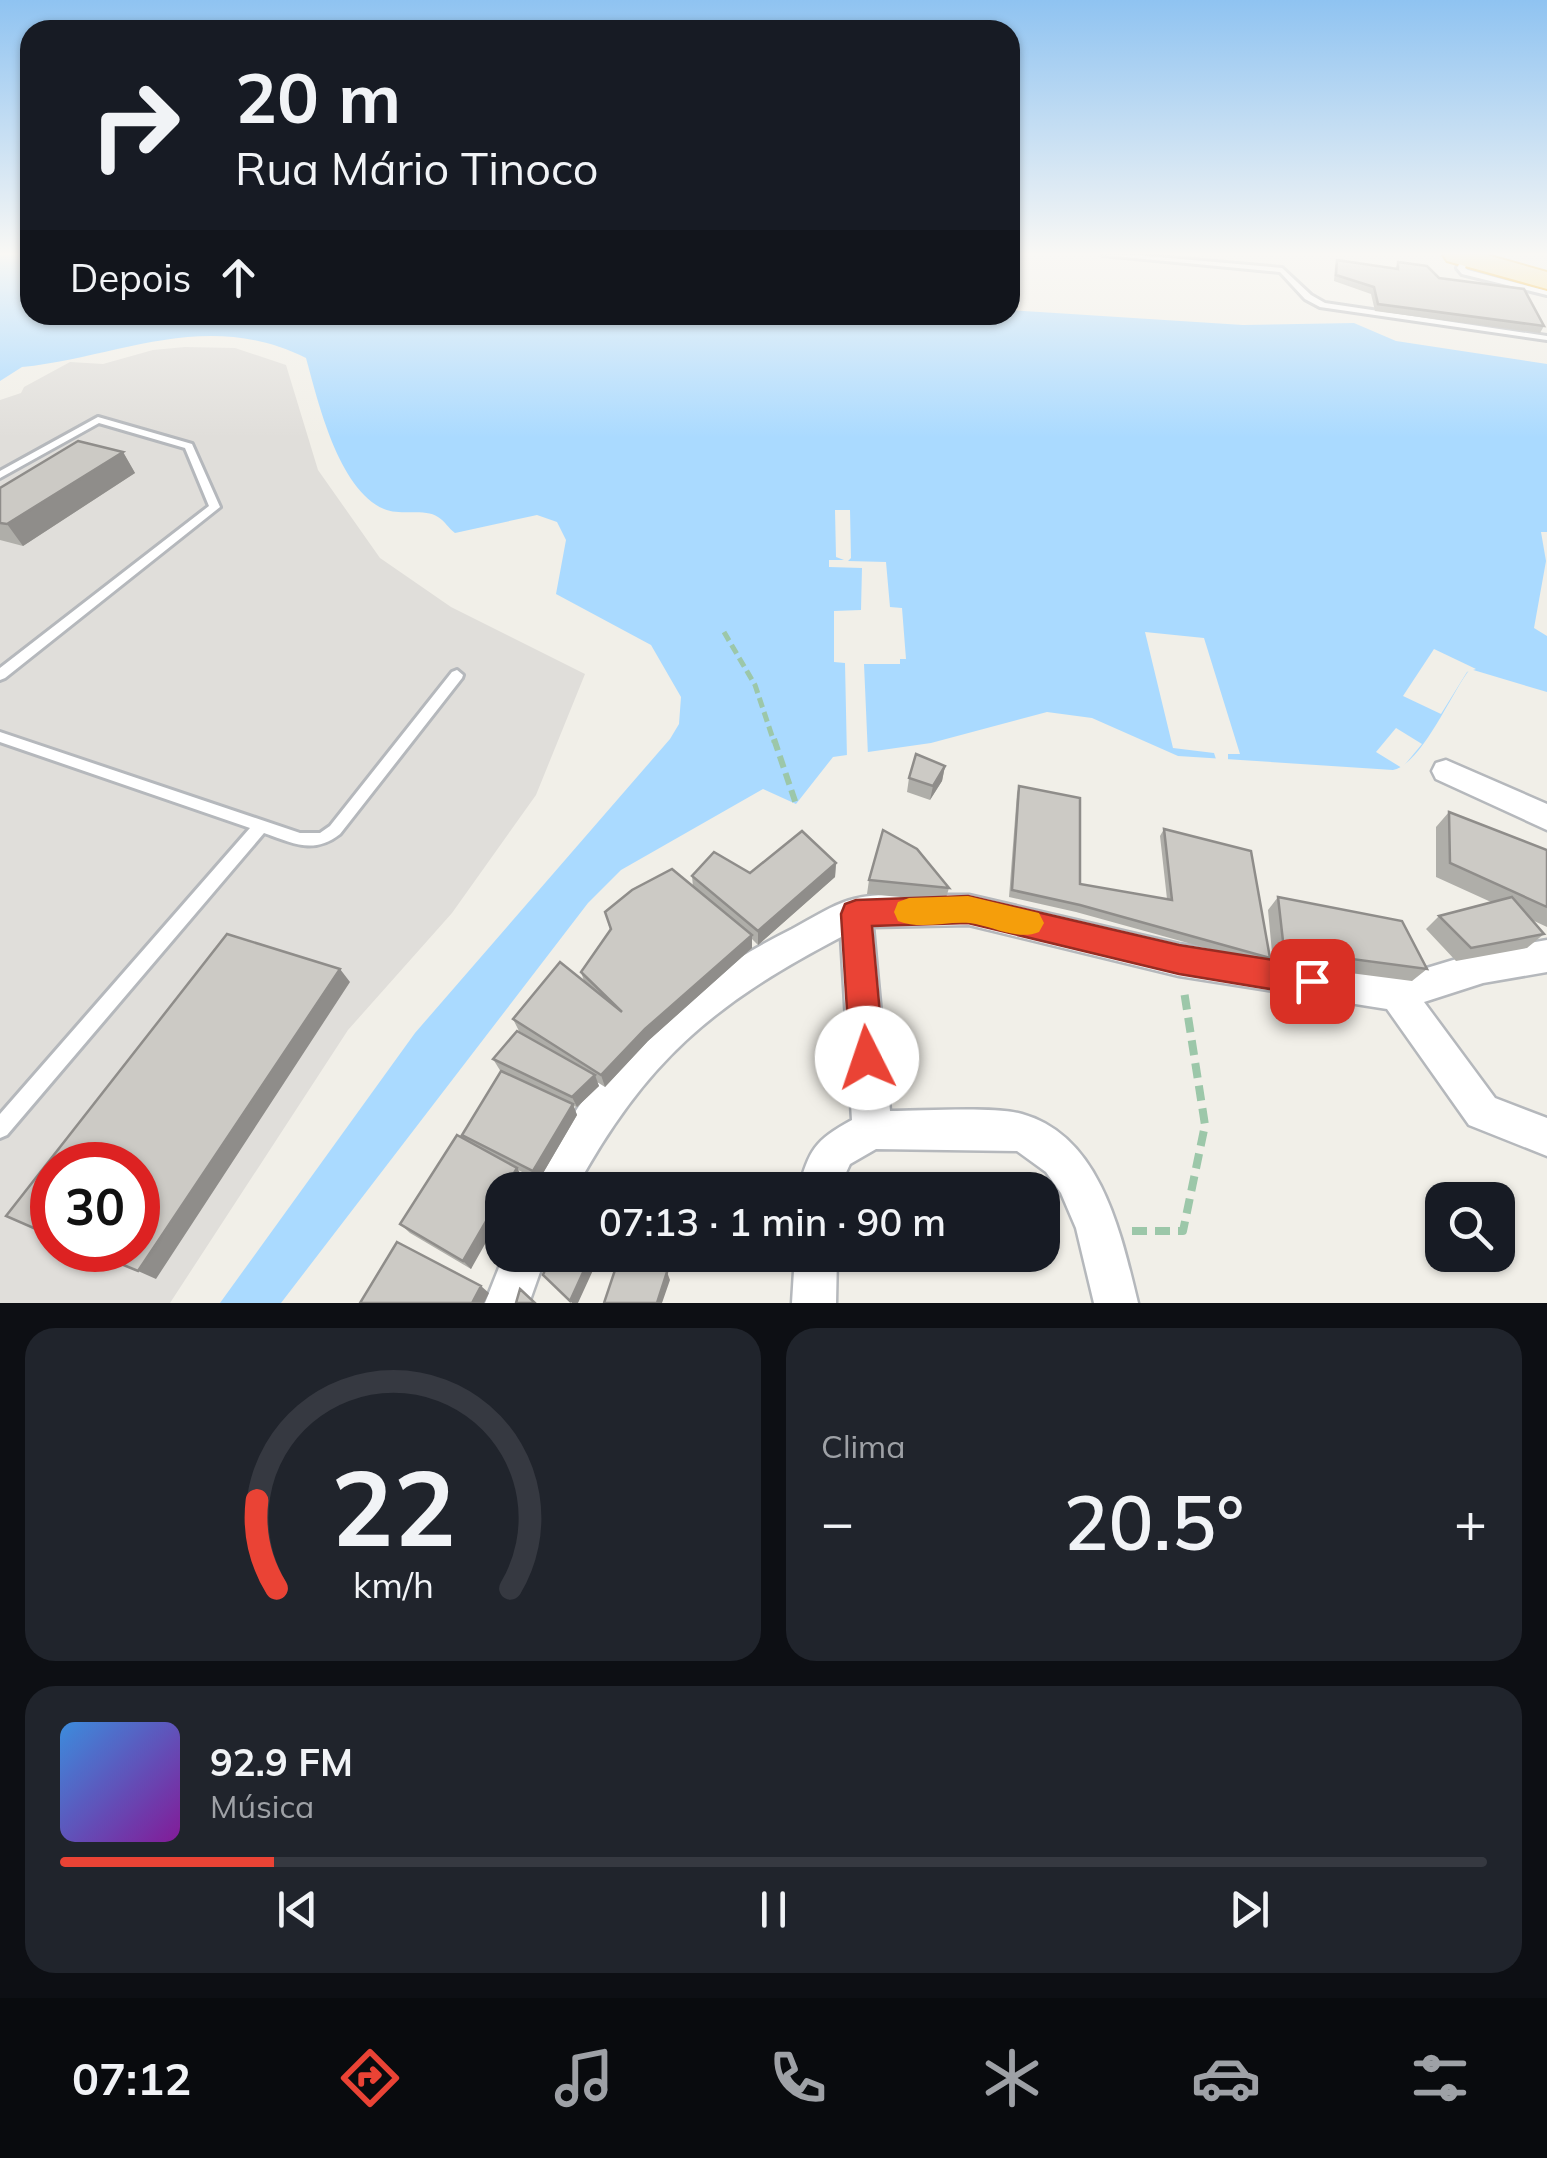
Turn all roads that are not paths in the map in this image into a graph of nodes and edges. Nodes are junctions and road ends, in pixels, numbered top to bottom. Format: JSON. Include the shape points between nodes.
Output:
{"nodes":[{"id":1,"x":1396,"y":316,"type":"edge"},
{"id":2,"x":1547,"y":338,"type":"edge"},
{"id":3,"x":0,"y":475,"type":"edge"},
{"id":4,"x":457,"y":674,"type":"dead end"},
{"id":5,"x":0,"y":675,"type":"edge"},
{"id":6,"x":0,"y":737,"type":"edge"},
{"id":7,"x":1446,"y":770,"type":"dead end"},
{"id":8,"x":1547,"y":818,"type":"edge"},
{"id":9,"x":262,"y":826,"type":"junction"},
{"id":10,"x":856,"y":914,"type":"junction"},
{"id":11,"x":1547,"y":956,"type":"edge"},
{"id":12,"x":1397,"y":994,"type":"junction"},
{"id":13,"x":0,"y":1128,"type":"edge"},
{"id":14,"x":872,"y":1130,"type":"junction"},
{"id":15,"x":1547,"y":1137,"type":"edge"},
{"id":16,"x":562,"y":1172,"type":"edge"},
{"id":17,"x":823,"y":1172,"type":"edge"},
{"id":18,"x":518,"y":1272,"type":"edge"},
{"id":19,"x":815,"y":1272,"type":"edge"},
{"id":20,"x":506,"y":1303,"type":"edge"},
{"id":21,"x":814,"y":1303,"type":"edge"},
{"id":22,"x":1116,"y":1303,"type":"edge"}],
"edges":[{"from":1,"to":2,"type":"lane"},
{"from":3,"to":5,"type":"lane","via":[[98,420],[189,446],[214,507]]},
{"from":4,"to":9,"type":"lane","via":[[335,830],[312,840]]},
{"from":6,"to":9,"type":"lane"},
{"from":7,"to":8,"type":"street"},
{"from":9,"to":13,"type":"lane"},
{"from":10,"to":12,"type":"street","via":[[968,910],[1179,960]]},
{"from":10,"to":14,"type":"street"},
{"from":10,"to":16,"type":"street","via":[[760,962],[680,1020],[634,1064]]},
{"from":11,"to":12,"type":"street"},
{"from":12,"to":15,"type":"street","via":[[1482,1112]]},
{"from":14,"to":17,"type":"street","via":[[836,1150]]},
{"from":14,"to":22,"type":"street","via":[[1033,1136],[1062,1158],[1100,1230]]},
{"from":18,"to":20,"type":"street"},
{"from":19,"to":21,"type":"street"}]}
